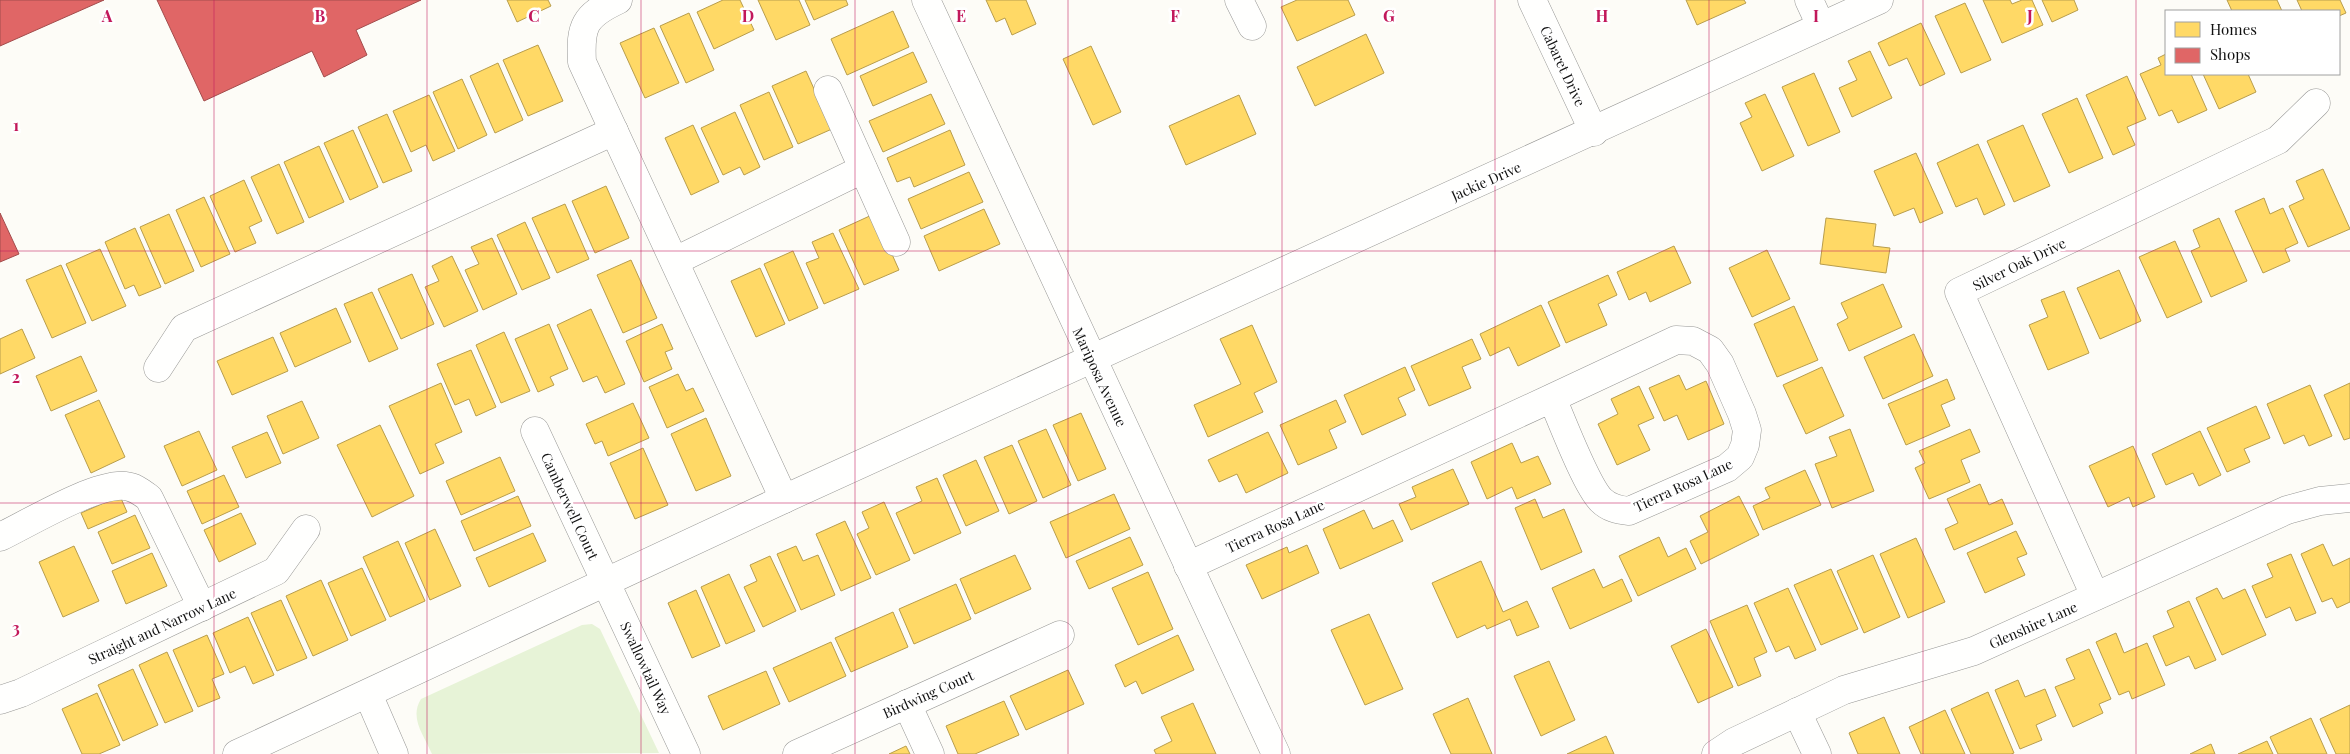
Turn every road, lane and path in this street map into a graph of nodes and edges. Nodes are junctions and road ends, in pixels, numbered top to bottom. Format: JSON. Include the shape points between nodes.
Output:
{"nodes":[{"id":1,"x":618,"y":0,"type":"edge"},
{"id":2,"x":926,"y":0,"type":"edge"},
{"id":3,"x":1239,"y":0,"type":"edge"},
{"id":4,"x":1532,"y":0,"type":"edge"},
{"id":5,"x":1809,"y":0,"type":"edge"},
{"id":6,"x":1879,"y":0,"type":"edge"},
{"id":7,"x":583,"y":10,"type":"edge"},
{"id":8,"x":1252,"y":26,"type":"dead end"},
{"id":9,"x":1821,"y":26,"type":"junction"},
{"id":10,"x":828,"y":90,"type":"dead end"},
{"id":11,"x":2316,"y":103,"type":"dead end"},
{"id":12,"x":614,"y":131,"type":"junction"},
{"id":13,"x":1594,"y":132,"type":"junction"},
{"id":14,"x":864,"y":169,"type":"junction"},
{"id":15,"x":896,"y":242,"type":"dead end"},
{"id":16,"x":675,"y":261,"type":"junction"},
{"id":17,"x":1092,"y":360,"type":"junction"},
{"id":18,"x":158,"y":368,"type":"dead end"},
{"id":19,"x":1552,"y":398,"type":"junction"},
{"id":20,"x":535,"y":431,"type":"dead end"},
{"id":21,"x":2350,"y":498,"type":"edge"},
{"id":22,"x":784,"y":499,"type":"junction"},
{"id":23,"x":306,"y":529,"type":"dead end"},
{"id":24,"x":0,"y":536,"type":"edge"},
{"id":25,"x":1188,"y":566,"type":"junction"},
{"id":26,"x":606,"y":582,"type":"junction"},
{"id":27,"x":2096,"y":596,"type":"junction"},
{"id":28,"x":202,"y":607,"type":"junction"},
{"id":29,"x":1060,"y":635,"type":"dead end"},
{"id":30,"x":368,"y":694,"type":"junction"},
{"id":31,"x":0,"y":700,"type":"edge"},
{"id":32,"x":907,"y":704,"type":"junction"},
{"id":33,"x":1797,"y":712,"type":"junction"},
{"id":34,"x":237,"y":754,"type":"edge"},
{"id":35,"x":394,"y":754,"type":"edge"},
{"id":36,"x":686,"y":754,"type":"edge"},
{"id":37,"x":796,"y":754,"type":"edge"},
{"id":38,"x":930,"y":754,"type":"edge"},
{"id":39,"x":1276,"y":754,"type":"edge"},
{"id":40,"x":1716,"y":754,"type":"edge"},
{"id":41,"x":1817,"y":754,"type":"edge"}],
"edges":[{"from":1,"to":7,"type":"street"},
{"from":2,"to":17,"type":"street","name":"Mariposa Avenue"},
{"from":3,"to":8,"type":"street"},
{"from":4,"to":13,"type":"street","name":"Cabaret Drive"},
{"from":5,"to":9,"type":"street"},
{"from":6,"to":9,"type":"street","name":"Jackie Drive"},
{"from":7,"to":12,"type":"street","via":[[582,62]]},
{"from":9,"to":13,"type":"street","name":"Jackie Drive"},
{"from":10,"to":14,"type":"street"},
{"from":11,"to":27,"type":"street","name":"Silver Oak Drive","via":[[2278,140],[1959,292]]},
{"from":12,"to":16,"type":"street"},
{"from":12,"to":18,"type":"street","via":[[184,328]]},
{"from":13,"to":17,"type":"street","name":"Jackie Drive"},
{"from":14,"to":15,"type":"street"},
{"from":14,"to":16,"type":"street"},
{"from":16,"to":22,"type":"street"},
{"from":17,"to":22,"type":"street","name":"Jackie Drive"},
{"from":17,"to":25,"type":"street","name":"Mariposa Avenue"},
{"from":19,"to":19,"type":"street","name":"Tierra Rosa Lane","via":[[1676,340],[1693,341],[1710,350],[1720,364],[1747,430],[1745,445],[1740,457],[1727,468],[1629,511],[1613,509],[1600,500],[1591,486]]},
{"from":19,"to":25,"type":"street","name":"Tierra Rosa Lane"},
{"from":20,"to":26,"type":"street","name":"Camberwell Court"},
{"from":21,"to":27,"type":"street","name":"Glenshire Lane","via":[[2320,501],[2287,510]]},
{"from":22,"to":26,"type":"street","name":"Jackie Drive"},
{"from":23,"to":28,"type":"street","name":"Straight and Narrow Lane","via":[[276,572]]},
{"from":24,"to":28,"type":"street","via":[[97,490],[124,486],[138,489],[149,498]]},
{"from":25,"to":39,"type":"street","name":"Mariposa Avenue"},
{"from":26,"to":30,"type":"street","name":"Jackie Drive"},
{"from":26,"to":36,"type":"street","name":"Swallowtail Way"},
{"from":27,"to":33,"type":"street","name":"Glenshire Lane","via":[[1974,651],[1844,690]]},
{"from":28,"to":31,"type":"street","name":"Straight and Narrow Lane"},
{"from":29,"to":32,"type":"street","name":"Birdwing Court"},
{"from":30,"to":34,"type":"street","name":"Jackie Drive"},
{"from":30,"to":35,"type":"street"},
{"from":32,"to":37,"type":"street","name":"Birdwing Court"},
{"from":32,"to":38,"type":"street"},
{"from":33,"to":40,"type":"street","name":"Glenshire Lane"},
{"from":33,"to":41,"type":"street"}]}
